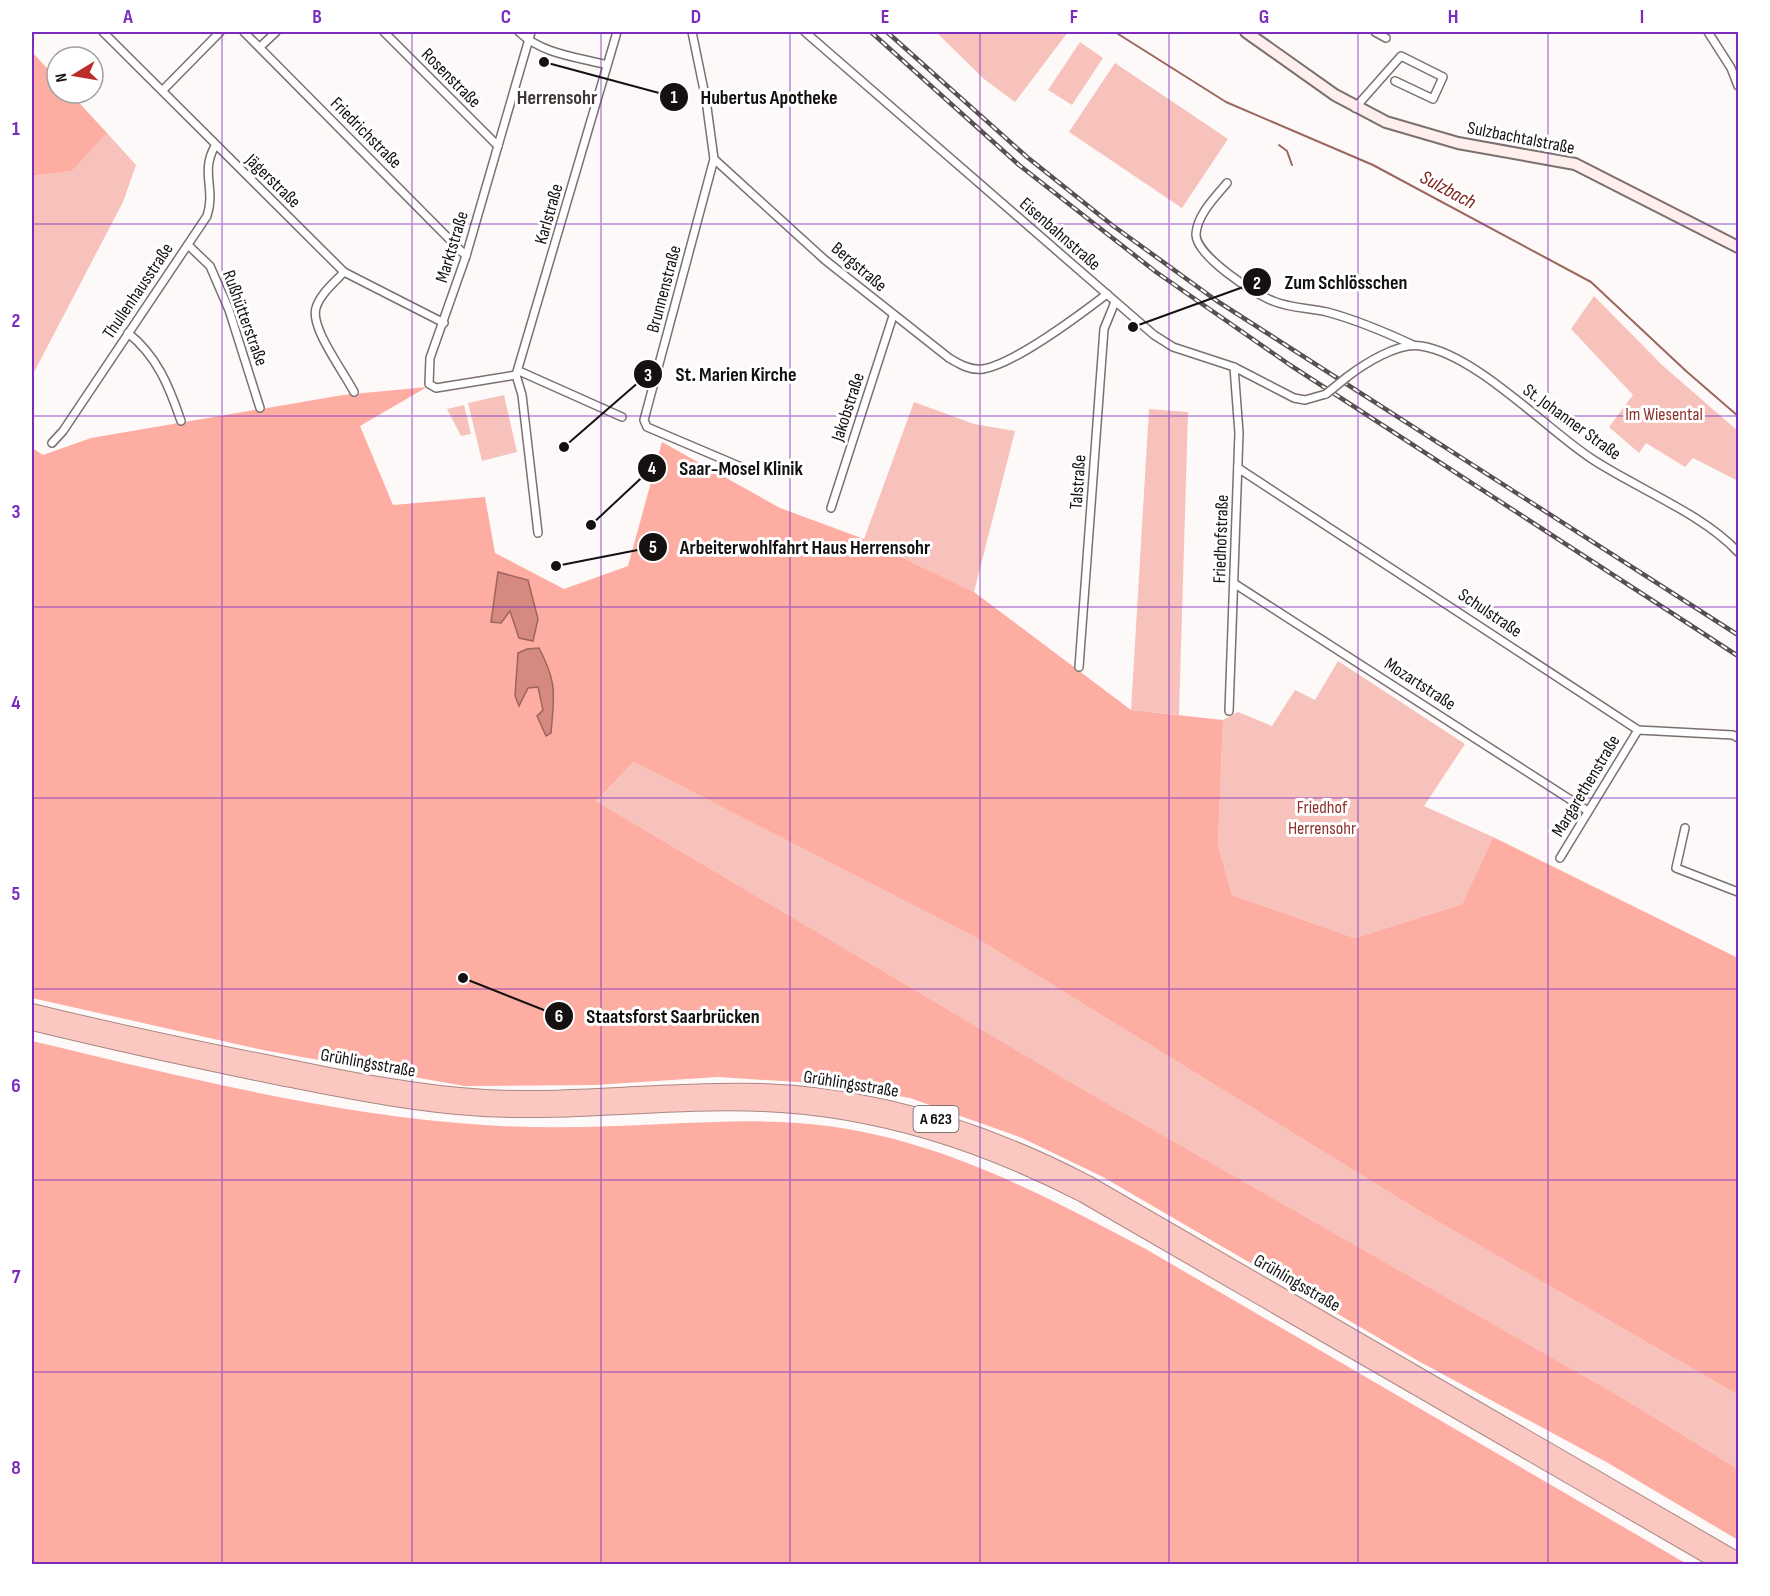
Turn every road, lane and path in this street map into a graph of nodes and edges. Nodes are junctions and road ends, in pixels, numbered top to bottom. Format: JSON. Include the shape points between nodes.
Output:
{"nodes":[{"id":1,"x":103,"y":32,"type":"edge"},
{"id":2,"x":220,"y":32,"type":"edge"},
{"id":3,"x":244,"y":32,"type":"edge"},
{"id":4,"x":276,"y":32,"type":"edge"},
{"id":5,"x":384,"y":32,"type":"edge"},
{"id":6,"x":519,"y":32,"type":"edge"},
{"id":7,"x":531,"y":32,"type":"edge"},
{"id":8,"x":617,"y":32,"type":"edge"},
{"id":9,"x":692,"y":32,"type":"edge"},
{"id":10,"x":805,"y":32,"type":"edge"},
{"id":11,"x":1246,"y":32,"type":"edge"},
{"id":12,"x":1375,"y":32,"type":"edge"},
{"id":13,"x":1708,"y":32,"type":"edge"},
{"id":14,"x":1386,"y":38,"type":"dead end"},
{"id":15,"x":528,"y":41,"type":"junction"},
{"id":16,"x":260,"y":47,"type":"junction"},
{"id":17,"x":608,"y":65,"type":"junction"},
{"id":18,"x":1395,"y":81,"type":"dead end"},
{"id":19,"x":1738,"y":86,"type":"edge"},
{"id":20,"x":163,"y":90,"type":"junction"},
{"id":21,"x":1356,"y":108,"type":"junction"},
{"id":22,"x":215,"y":146,"type":"junction"},
{"id":23,"x":498,"y":146,"type":"junction"},
{"id":24,"x":714,"y":159,"type":"junction"},
{"id":25,"x":1227,"y":183,"type":"dead end"},
{"id":26,"x":188,"y":245,"type":"junction"},
{"id":27,"x":1738,"y":247,"type":"edge"},
{"id":28,"x":466,"y":256,"type":"junction"},
{"id":29,"x":344,"y":272,"type":"junction"},
{"id":30,"x":1107,"y":294,"type":"junction"},
{"id":31,"x":1115,"y":302,"type":"junction"},
{"id":32,"x":893,"y":315,"type":"junction"},
{"id":33,"x":444,"y":323,"type":"junction"},
{"id":34,"x":128,"y":333,"type":"junction"},
{"id":35,"x":1413,"y":345,"type":"junction"},
{"id":36,"x":1234,"y":367,"type":"junction"},
{"id":37,"x":517,"y":373,"type":"junction"},
{"id":38,"x":354,"y":392,"type":"dead end"},
{"id":39,"x":260,"y":408,"type":"dead end"},
{"id":40,"x":622,"y":417,"type":"dead end"},
{"id":41,"x":181,"y":421,"type":"dead end"},
{"id":42,"x":52,"y":443,"type":"dead end"},
{"id":43,"x":1238,"y":468,"type":"junction"},
{"id":44,"x":746,"y":469,"type":"dead end"},
{"id":45,"x":831,"y":508,"type":"dead end"},
{"id":46,"x":538,"y":533,"type":"dead end"},
{"id":47,"x":1738,"y":552,"type":"edge"},
{"id":48,"x":1235,"y":584,"type":"junction"},
{"id":49,"x":1079,"y":667,"type":"dead end"},
{"id":50,"x":1229,"y":711,"type":"dead end"},
{"id":51,"x":1638,"y":730,"type":"junction"},
{"id":52,"x":1738,"y":738,"type":"edge"},
{"id":53,"x":1588,"y":811,"type":"junction"},
{"id":54,"x":1685,"y":828,"type":"dead end"},
{"id":55,"x":1560,"y":858,"type":"dead end"},
{"id":56,"x":1738,"y":892,"type":"edge"},
{"id":57,"x":32,"y":1011,"type":"edge"},
{"id":58,"x":32,"y":1023,"type":"edge"},
{"id":59,"x":1738,"y":1560,"type":"edge"},
{"id":60,"x":1721,"y":1564,"type":"edge"}],
"edges":[{"from":1,"to":20,"type":"street","name":"Jägerstraße"},
{"from":2,"to":20,"type":"street"},
{"from":3,"to":16,"type":"street","name":"Friedrichstraße"},
{"from":4,"to":16,"type":"street"},
{"from":5,"to":23,"type":"street","name":"Rosenstraße"},
{"from":6,"to":15,"type":"street"},
{"from":7,"to":15,"type":"street","name":"Marktstraße"},
{"from":8,"to":17,"type":"street","name":"Karlstraße"},
{"from":9,"to":24,"type":"street"},
{"from":10,"to":30,"type":"street","name":"Eisenbahnstraße"},
{"from":11,"to":21,"type":"main road","name":"Sulzbachtalstraße"},
{"from":12,"to":14,"type":"street"},
{"from":13,"to":19,"type":"street"},
{"from":15,"to":17,"type":"street","via":[[543,49]]},
{"from":15,"to":23,"type":"street","name":"Marktstraße"},
{"from":16,"to":28,"type":"street","name":"Friedrichstraße"},
{"from":17,"to":37,"type":"street","name":"Karlstraße"},
{"from":18,"to":21,"type":"street","via":[[1433,99],[1443,77],[1401,56]]},
{"from":20,"to":22,"type":"street","name":"Jägerstraße"},
{"from":21,"to":27,"type":"main road","name":"Sulzbachtalstraße","via":[[1434,138],[1575,164]]},
{"from":22,"to":26,"type":"street","name":"Thullenhausstraße","via":[[207,160],[211,203]]},
{"from":22,"to":29,"type":"street","name":"Jägerstraße"},
{"from":23,"to":28,"type":"street","name":"Marktstraße"},
{"from":24,"to":32,"type":"street","name":"Bergstraße","via":[[825,260]]},
{"from":24,"to":44,"type":"street","name":"Brunnenstraße","via":[[644,420],[647,427]]},
{"from":25,"to":35,"type":"street","name":"St. Johanner Straße","via":[[1211,202],[1196,231],[1196,240],[1228,277],[1273,302],[1327,312],[1375,327]]},
{"from":26,"to":34,"type":"street","name":"Thullenhausstraße"},
{"from":26,"to":39,"type":"street","name":"Rußhütterstraße","via":[[210,266],[220,288]]},
{"from":28,"to":33,"type":"street","name":"Marktstraße"},
{"from":29,"to":33,"type":"street","name":"Jägerstraße"},
{"from":29,"to":38,"type":"street","via":[[322,296],[314,316],[320,336]]},
{"from":30,"to":31,"type":"street","name":"Eisenbahnstraße"},
{"from":30,"to":32,"type":"street","name":"Bergstraße","via":[[1010,358],[983,369],[962,366]]},
{"from":31,"to":36,"type":"street","name":"Eisenbahnstraße","via":[[1173,346]]},
{"from":31,"to":49,"type":"street","name":"Talstraße","via":[[1104,329]]},
{"from":32,"to":45,"type":"street","name":"Jakobstraße"},
{"from":33,"to":37,"type":"street","name":"Marktstraße","via":[[430,358],[429,384],[436,388]]},
{"from":34,"to":41,"type":"street","via":[[146,347],[161,370]]},
{"from":34,"to":42,"type":"street","name":"Thullenhausstraße"},
{"from":35,"to":36,"type":"street","name":"Eisenbahnstraße","bridge":true,"via":[[1366,362],[1315,399],[1294,398]]},
{"from":35,"to":47,"type":"street","name":"St. Johanner Straße","via":[[1433,349],[1481,374],[1589,457],[1682,511]]},
{"from":36,"to":43,"type":"street","name":"Friedhofstraße"},
{"from":37,"to":40,"type":"street"},
{"from":37,"to":46,"type":"street","name":"Karlstraße"},
{"from":43,"to":48,"type":"street","name":"Friedhofstraße"},
{"from":43,"to":51,"type":"street","name":"Schulstraße"},
{"from":48,"to":50,"type":"street","name":"Friedhofstraße"},
{"from":48,"to":53,"type":"street","name":"Mozartstraße"},
{"from":51,"to":52,"type":"street","via":[[1704,732]]},
{"from":51,"to":53,"type":"street","name":"Margarethenstraße"},
{"from":53,"to":55,"type":"street","name":"Margarethenstraße"},
{"from":54,"to":56,"type":"street","via":[[1676,868]]},
{"from":57,"to":59,"type":"highway","name":"Grühlingsstraße","number":"A 623","via":[[225,1054],[429,1092],[548,1098],[762,1091],[859,1101],[952,1124],[1045,1161],[1088,1183]]},
{"from":58,"to":60,"type":"highway","number":"A 623","via":[[225,1067],[429,1104],[545,1110],[772,1104],[858,1113],[949,1136],[1039,1172],[1083,1195]]}]}
